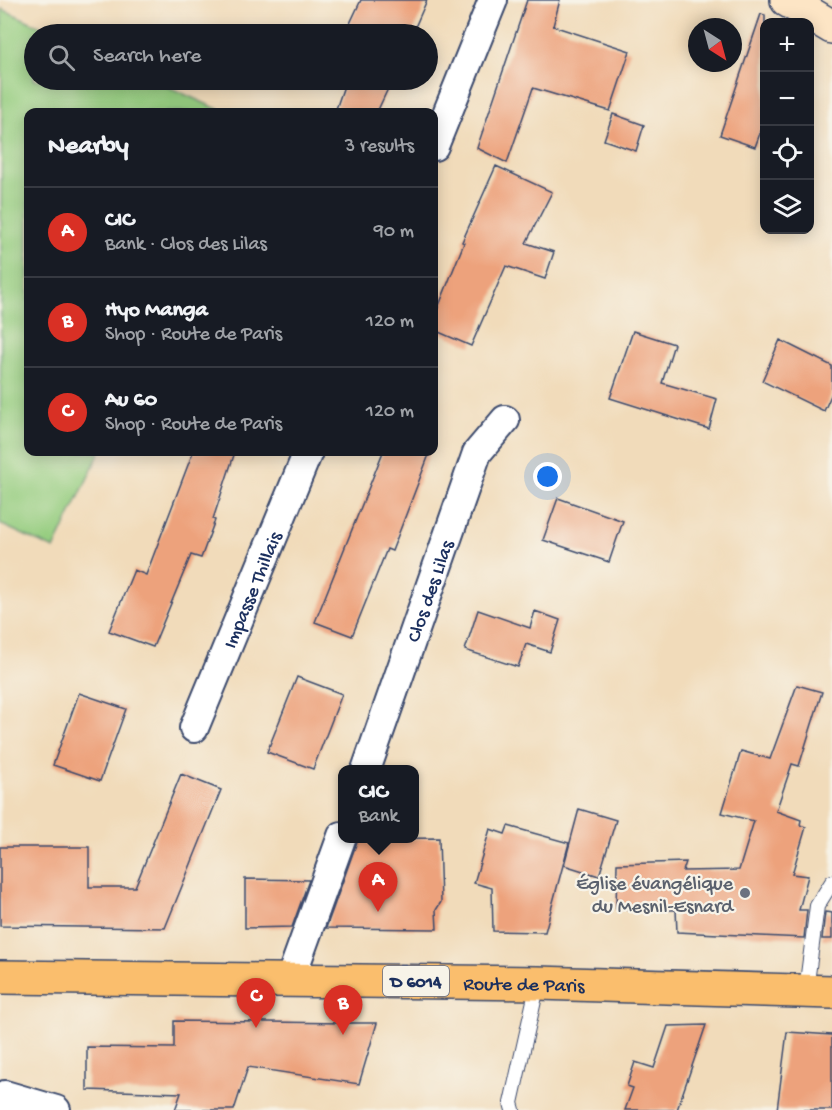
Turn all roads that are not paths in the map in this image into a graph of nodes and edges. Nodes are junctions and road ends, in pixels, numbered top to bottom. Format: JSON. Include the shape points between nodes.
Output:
{"nodes":[{"id":1,"x":493,"y":0,"type":"edge"},
{"id":2,"x":787,"y":0,"type":"edge"},
{"id":3,"x":832,"y":27,"type":"edge"},
{"id":4,"x":438,"y":136,"type":"edge"},
{"id":5,"x":505,"y":420,"type":"dead end"},
{"id":6,"x":306,"y":456,"type":"edge"},
{"id":7,"x":194,"y":728,"type":"dead end"},
{"id":8,"x":368,"y":765,"type":"edge"},
{"id":9,"x":339,"y":843,"type":"edge"},
{"id":10,"x":832,"y":882,"type":"edge"},
{"id":11,"x":0,"y":977,"type":"edge"},
{"id":12,"x":290,"y":980,"type":"junction"},
{"id":13,"x":538,"y":983,"type":"junction"},
{"id":14,"x":819,"y":991,"type":"edge"},
{"id":15,"x":5,"y":1103,"type":"edge"},
{"id":16,"x":56,"y":1110,"type":"edge"},
{"id":17,"x":513,"y":1110,"type":"edge"}],
"edges":[{"from":1,"to":4,"type":"street"},
{"from":2,"to":3,"type":"street"},
{"from":5,"to":8,"type":"street","name":"Clos des Lilas","via":[[477,453]]},
{"from":6,"to":7,"type":"street","name":"Impasse Thillais"},
{"from":9,"to":12,"type":"street"},
{"from":10,"to":14,"type":"lane","via":[[817,906]]},
{"from":11,"to":12,"type":"main road","name":"Route de Paris","number":"D 6014"},
{"from":12,"to":13,"type":"main road","name":"Route de Paris","number":"D 6014"},
{"from":13,"to":14,"type":"main road","name":"Route de Paris","number":"D 6014"},
{"from":13,"to":17,"type":"lane","via":[[511,1103]]},
{"from":15,"to":16,"type":"street"}]}
